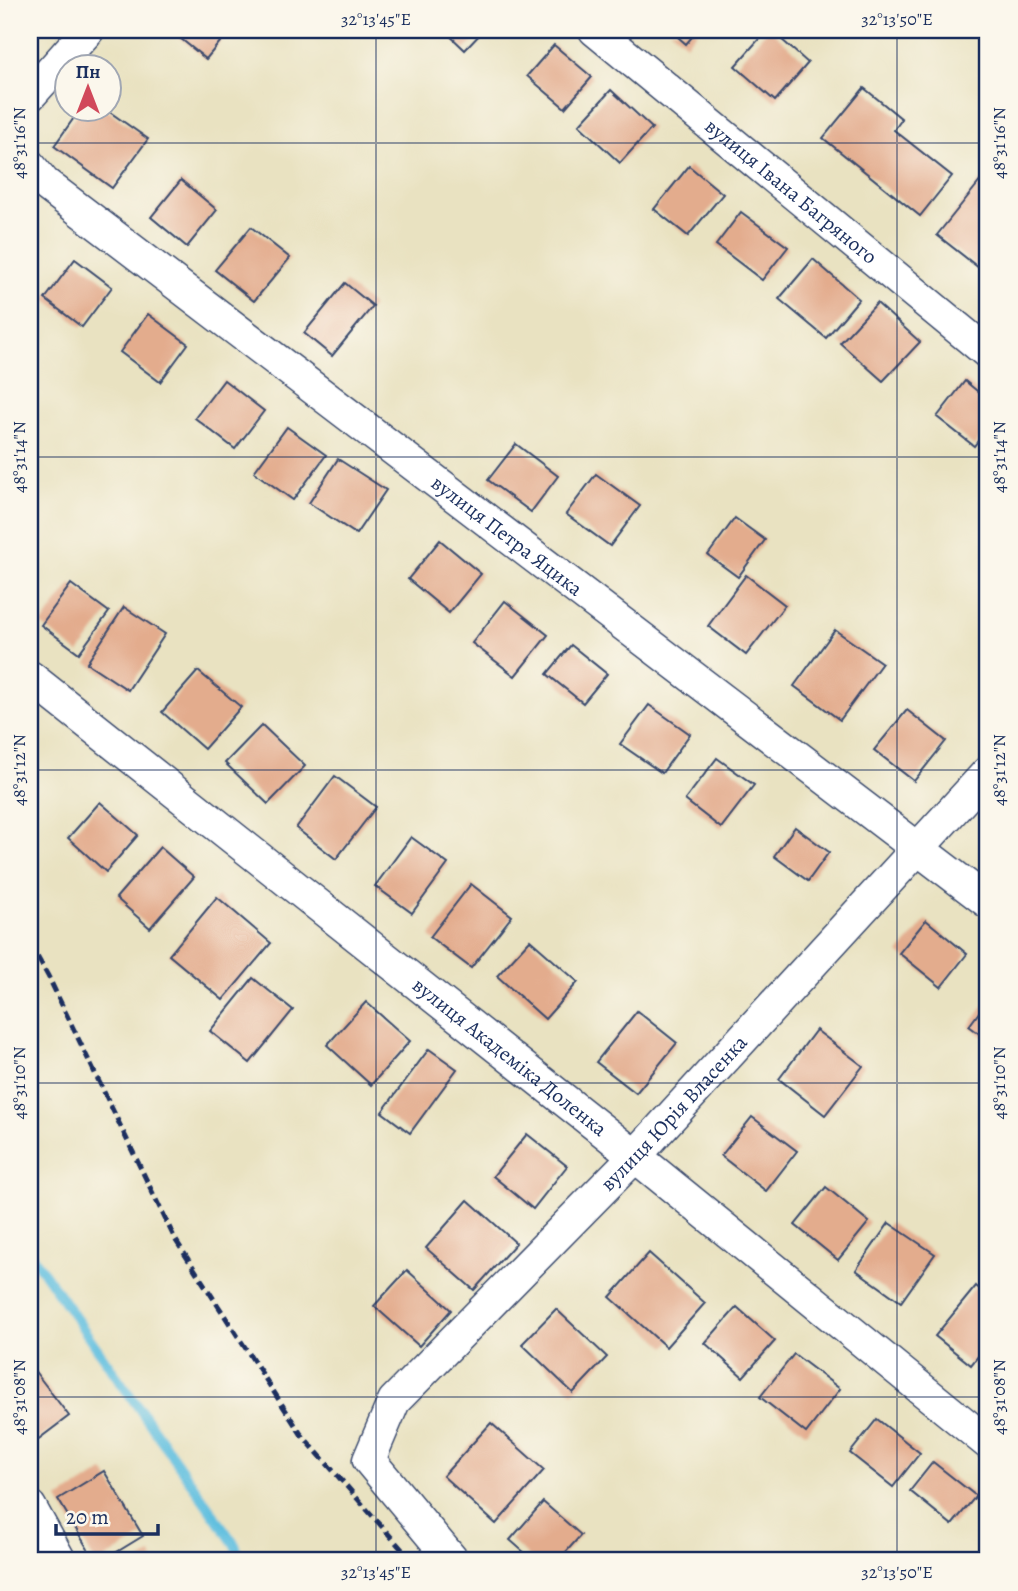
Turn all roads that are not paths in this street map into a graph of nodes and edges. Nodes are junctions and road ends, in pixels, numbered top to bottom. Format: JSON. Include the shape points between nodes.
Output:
{"nodes":[{"id":1,"x":88,"y":30,"type":"edge"},
{"id":2,"x":595,"y":30,"type":"edge"},
{"id":3,"x":30,"y":95,"type":"edge"},
{"id":4,"x":30,"y":166,"type":"edge"},
{"id":5,"x":988,"y":353,"type":"edge"},
{"id":6,"x":30,"y":677,"type":"edge"},
{"id":7,"x":988,"y":772,"type":"edge"},
{"id":8,"x":919,"y":848,"type":"junction"},
{"id":9,"x":988,"y":902,"type":"edge"},
{"id":10,"x":635,"y":1156,"type":"junction"},
{"id":11,"x":988,"y":1443,"type":"edge"},
{"id":12,"x":30,"y":1507,"type":"edge"},
{"id":13,"x":60,"y":1561,"type":"edge"},
{"id":14,"x":453,"y":1561,"type":"edge"}],
"edges":[{"from":1,"to":3,"type":"street"},
{"from":2,"to":5,"type":"street","name":"вулиця Івана Багряного"},
{"from":4,"to":8,"type":"street","name":"вулиця Петра Яцика","via":[[66,200]]},
{"from":6,"to":10,"type":"street","name":"вулиця Академіка Доленка"},
{"from":7,"to":8,"type":"street","name":"вулиця Юрія Власенка"},
{"from":8,"to":9,"type":"street","name":"вулиця Петра Яцика"},
{"from":8,"to":10,"type":"street","name":"вулиця Юрія Власенка"},
{"from":10,"to":11,"type":"street","name":"вулиця Академіка Доленка"},
{"from":10,"to":14,"type":"street","name":"вулиця Юрія Власенка","via":[[394,1401],[369,1460]]},
{"from":12,"to":13,"type":"street"}]}
